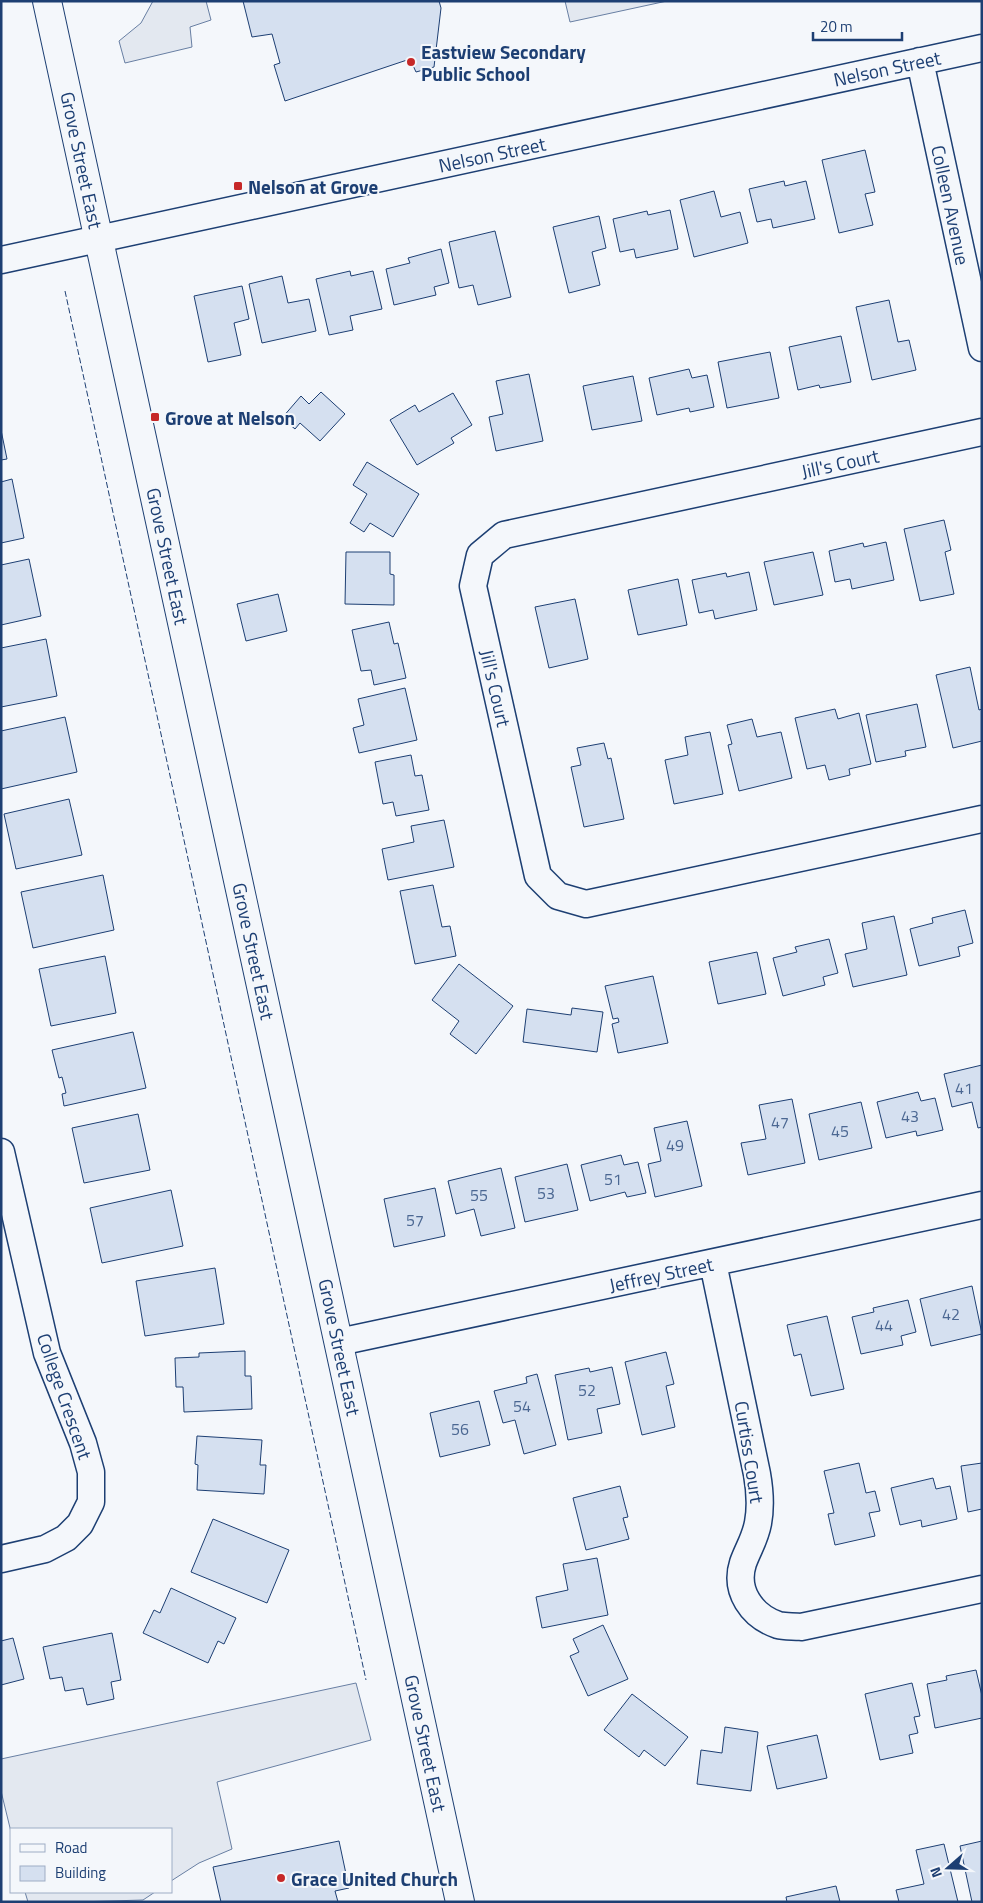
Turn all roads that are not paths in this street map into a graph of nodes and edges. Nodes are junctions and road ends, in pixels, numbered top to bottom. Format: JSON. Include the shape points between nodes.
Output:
{"nodes":[{"id":1,"x":47,"y":1,"type":"edge"},
{"id":2,"x":982,"y":48,"type":"edge"},
{"id":3,"x":920,"y":61,"type":"junction"},
{"id":4,"x":99,"y":239,"type":"junction"},
{"id":5,"x":1,"y":260,"type":"edge"},
{"id":6,"x":982,"y":348,"type":"edge"},
{"id":7,"x":982,"y":432,"type":"edge"},
{"id":8,"x":982,"y":819,"type":"edge"},
{"id":9,"x":2,"y":1154,"type":"edge"},
{"id":10,"x":982,"y":1204,"type":"edge"},
{"id":11,"x":713,"y":1263,"type":"junction"},
{"id":12,"x":339,"y":1342,"type":"junction"},
{"id":13,"x":1,"y":1559,"type":"edge"},
{"id":14,"x":982,"y":1589,"type":"edge"},
{"id":15,"x":460,"y":1902,"type":"edge"}],
"edges":[{"from":1,"to":4,"type":"street","name":"Grove Street East"},
{"from":2,"to":3,"type":"street","name":"Nelson Street"},
{"from":3,"to":4,"type":"street","name":"Nelson Street"},
{"from":3,"to":6,"type":"street","name":"Colleen Avenue"},
{"from":4,"to":5,"type":"street","name":"Nelson Street"},
{"from":4,"to":12,"type":"street","name":"Grove Street East"},
{"from":7,"to":8,"type":"street","name":"Jill's Court","via":[[504,535],[480,556],[474,586],[538,876],[558,896],[586,904]]},
{"from":9,"to":13,"type":"street","name":"College Crescent","via":[[47,1352],[91,1472],[91,1502],[80,1524],[66,1538],[46,1549]]},
{"from":10,"to":11,"type":"street","name":"Jeffrey Street"},
{"from":11,"to":12,"type":"street","name":"Jeffrey Street"},
{"from":11,"to":14,"type":"street","name":"Curtiss Court","via":[[760,1497],[758,1522],[743,1564],[740,1585],[755,1613],[779,1626],[801,1627]]},
{"from":12,"to":15,"type":"street","name":"Grove Street East"}]}
